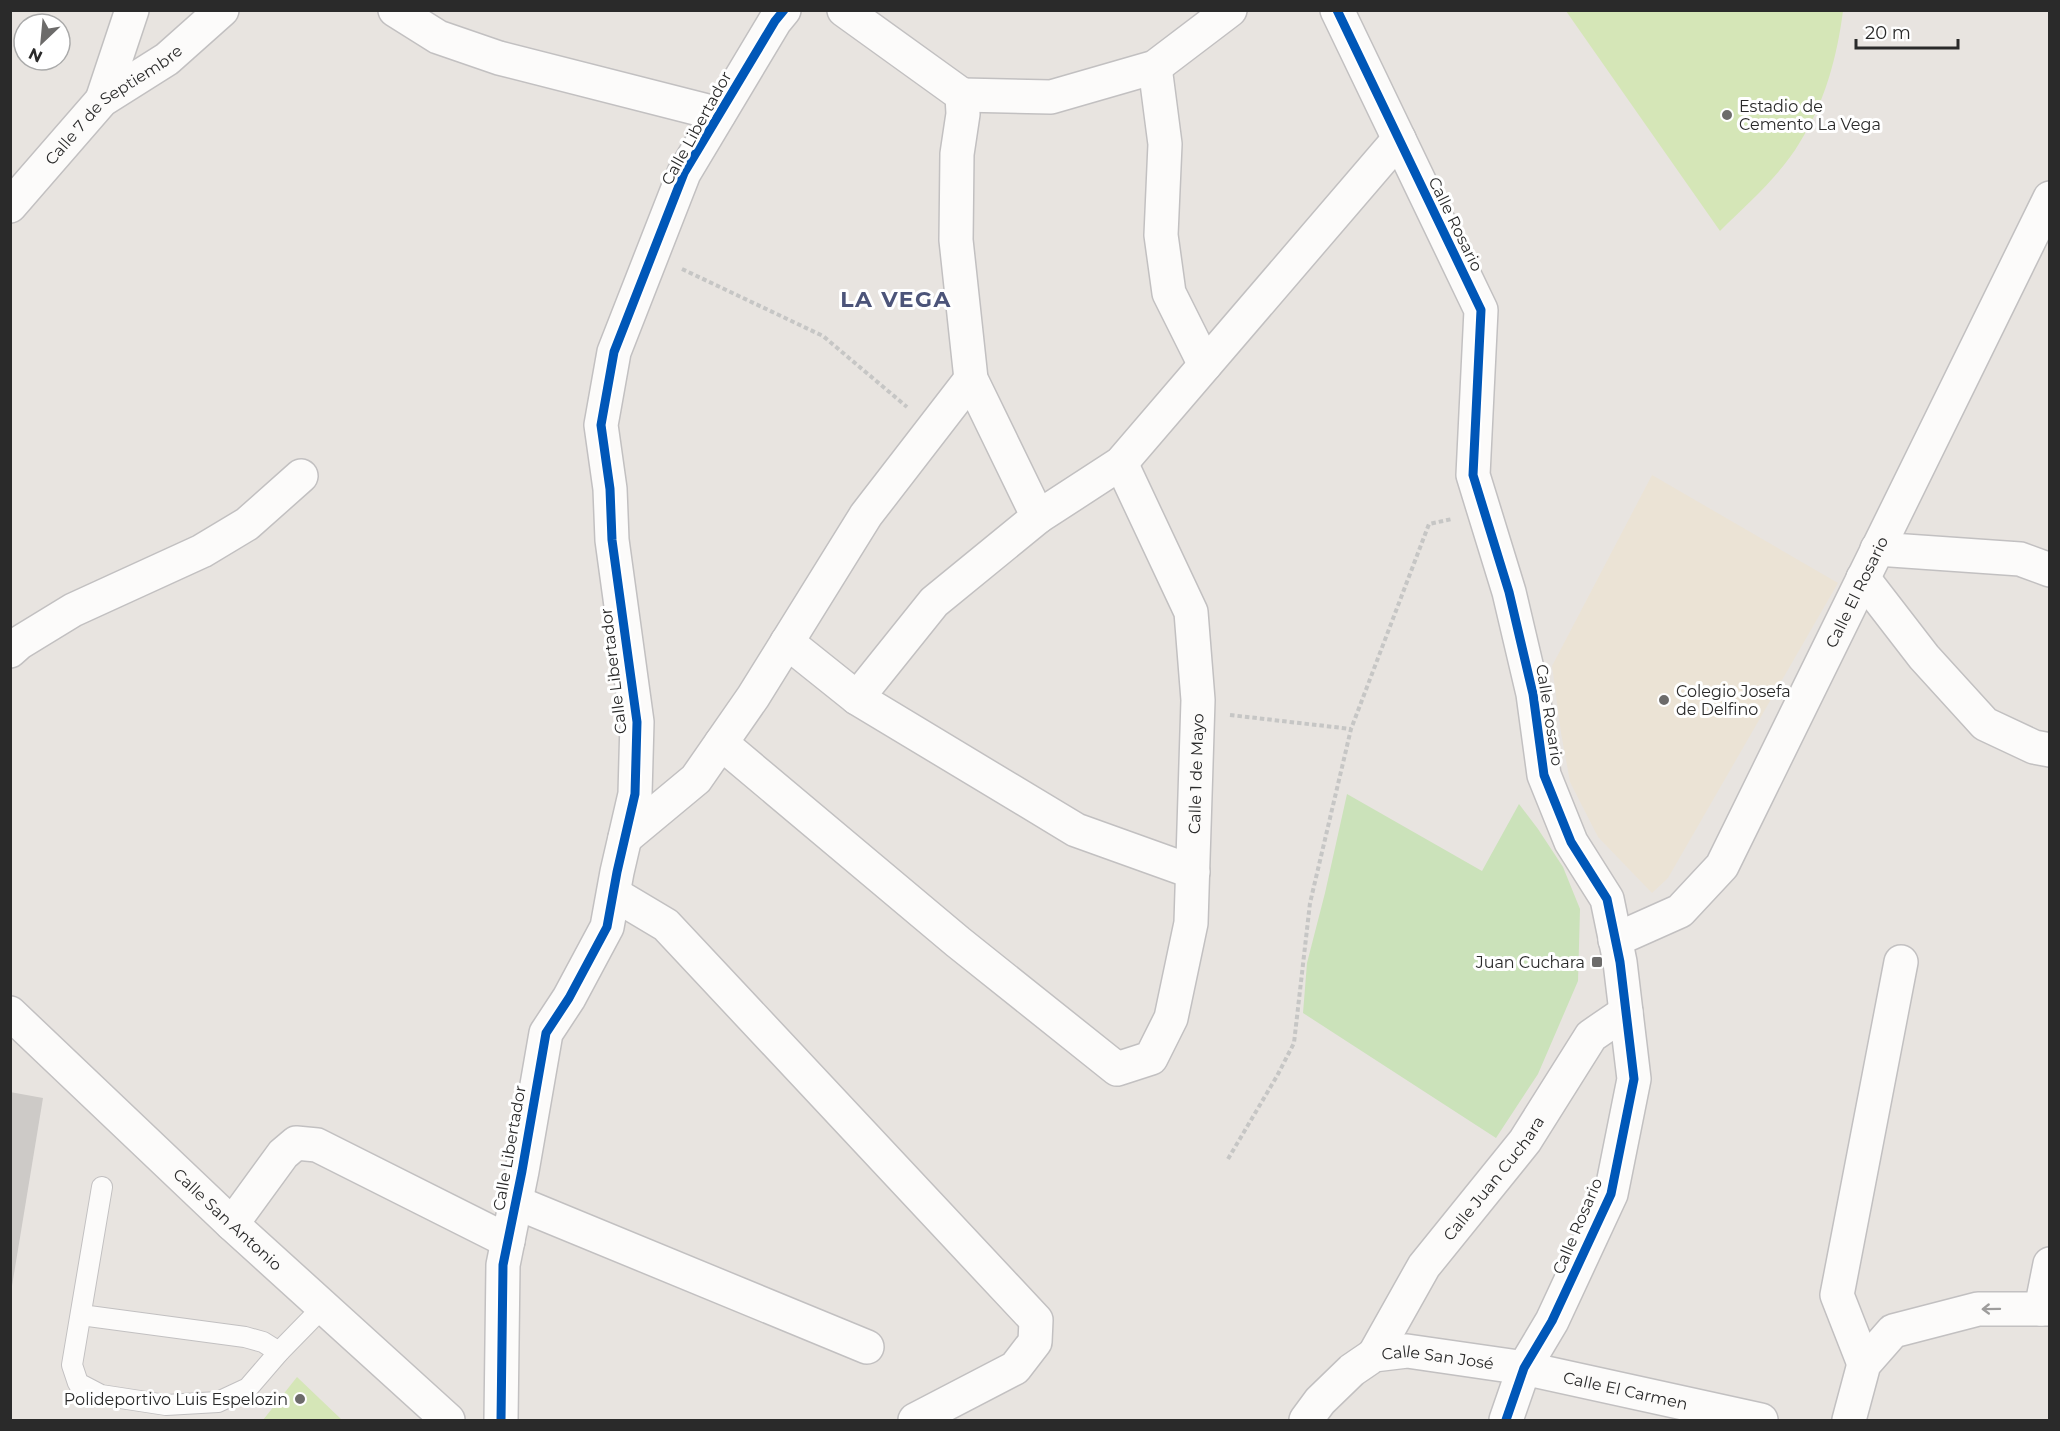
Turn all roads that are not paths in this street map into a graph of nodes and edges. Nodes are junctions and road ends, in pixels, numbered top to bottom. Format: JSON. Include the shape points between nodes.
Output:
{"nodes":[{"id":1,"x":132,"y":10,"type":"edge"},
{"id":2,"x":222,"y":10,"type":"edge"},
{"id":3,"x":395,"y":10,"type":"edge"},
{"id":4,"x":784,"y":10,"type":"edge"},
{"id":5,"x":844,"y":10,"type":"edge"},
{"id":6,"x":1230,"y":10,"type":"edge"},
{"id":7,"x":1337,"y":10,"type":"edge"},
{"id":8,"x":1155,"y":67,"type":"junction"},
{"id":9,"x":962,"y":95,"type":"junction"},
{"id":10,"x":102,"y":100,"type":"junction"},
{"id":11,"x":719,"y":114,"type":"junction"},
{"id":12,"x":1399,"y":139,"type":"junction"},
{"id":13,"x":2049,"y":198,"type":"edge"},
{"id":14,"x":10,"y":206,"type":"edge"},
{"id":15,"x":1205,"y":366,"type":"junction"},
{"id":16,"x":971,"y":379,"type":"junction"},
{"id":17,"x":1121,"y":463,"type":"junction"},
{"id":18,"x":301,"y":476,"type":"dead end"},
{"id":19,"x":1038,"y":517,"type":"junction"},
{"id":20,"x":1877,"y":549,"type":"junction"},
{"id":21,"x":2049,"y":570,"type":"edge"},
{"id":22,"x":1863,"y":578,"type":"junction"},
{"id":23,"x":787,"y":642,"type":"junction"},
{"id":24,"x":10,"y":651,"type":"edge"},
{"id":25,"x":857,"y":698,"type":"junction"},
{"id":26,"x":721,"y":743,"type":"junction"},
{"id":27,"x":2049,"y":750,"type":"edge"},
{"id":28,"x":625,"y":838,"type":"junction"},
{"id":29,"x":1193,"y":872,"type":"junction"},
{"id":30,"x":614,"y":894,"type":"junction"},
{"id":31,"x":1616,"y":940,"type":"junction"},
{"id":32,"x":1901,"y":962,"type":"dead end"},
{"id":33,"x":1626,"y":1012,"type":"junction"},
{"id":34,"x":10,"y":1013,"type":"edge"},
{"id":35,"x":102,"y":1186,"type":"dead end"},
{"id":36,"x":516,"y":1202,"type":"junction"},
{"id":37,"x":232,"y":1224,"type":"junction"},
{"id":38,"x":508,"y":1241,"type":"junction"},
{"id":39,"x":2049,"y":1264,"type":"edge"},
{"id":40,"x":323,"y":1307,"type":"junction"},
{"id":41,"x":2045,"y":1309,"type":"edge"},
{"id":42,"x":81,"y":1315,"type":"junction"},
{"id":43,"x":867,"y":1347,"type":"dead end"},
{"id":44,"x":279,"y":1352,"type":"junction"},
{"id":45,"x":1374,"y":1355,"type":"junction"},
{"id":46,"x":1864,"y":1364,"type":"junction"},
{"id":47,"x":1524,"y":1368,"type":"junction"},
{"id":48,"x":448,"y":1420,"type":"edge"},
{"id":49,"x":501,"y":1420,"type":"edge"},
{"id":50,"x":915,"y":1420,"type":"edge"},
{"id":51,"x":1306,"y":1420,"type":"edge"},
{"id":52,"x":1506,"y":1420,"type":"edge"},
{"id":53,"x":1761,"y":1420,"type":"edge"},
{"id":54,"x":1849,"y":1420,"type":"edge"}],
"edges":[{"from":1,"to":10,"type":"street"},
{"from":2,"to":10,"type":"street","name":"Calle 7 de Septiembre","via":[[167,59]]},
{"from":3,"to":11,"type":"street","via":[[438,37],[499,58]]},
{"from":4,"to":11,"type":"street","name":"Calle Libertador"},
{"from":5,"to":9,"type":"street"},
{"from":6,"to":8,"type":"street"},
{"from":7,"to":12,"type":"street","name":"Calle Rosario"},
{"from":8,"to":9,"type":"street","via":[[1051,97]]},
{"from":8,"to":15,"type":"street","via":[[1165,144],[1161,235],[1169,293]]},
{"from":9,"to":16,"type":"street","via":[[956,240]]},
{"from":10,"to":14,"type":"street","name":"Calle 7 de Septiembre"},
{"from":11,"to":28,"type":"street","name":"Calle Libertador","via":[[684,173],[651,254],[614,352],[601,425],[637,722],[635,794]]},
{"from":12,"to":15,"type":"street"},
{"from":12,"to":31,"type":"street","name":"Calle Rosario","via":[[1481,310],[1473,475],[1509,592],[1533,694],[1544,776],[1571,842],[1607,899]]},
{"from":13,"to":20,"type":"street","name":"Calle El Rosario"},
{"from":15,"to":17,"type":"street"},
{"from":16,"to":19,"type":"street"},
{"from":16,"to":23,"type":"street","via":[[866,515]]},
{"from":17,"to":19,"type":"street"},
{"from":17,"to":29,"type":"street","name":"Calle 1 de Mayo","via":[[1191,612],[1197,712]]},
{"from":18,"to":24,"type":"street","via":[[247,524],[202,551],[73,609]]},
{"from":19,"to":25,"type":"street","via":[[934,602]]},
{"from":20,"to":21,"type":"street","via":[[2020,558]]},
{"from":20,"to":22,"type":"street","name":"Calle El Rosario"},
{"from":22,"to":27,"type":"street","via":[[1924,657],[1985,723],[2034,747]]},
{"from":22,"to":31,"type":"street","name":"Calle El Rosario","via":[[1722,866],[1680,910]]},
{"from":23,"to":25,"type":"street"},
{"from":23,"to":26,"type":"street"},
{"from":25,"to":29,"type":"street","via":[[1076,830]]},
{"from":26,"to":28,"type":"street","via":[[696,779]]},
{"from":26,"to":29,"type":"street","name":"Calle 1 de Mayo","via":[[958,942],[1117,1069],[1150,1058],[1171,1018],[1191,923]]},
{"from":28,"to":30,"type":"street","name":"Calle Libertador"},
{"from":30,"to":36,"type":"street","name":"Calle Libertador","via":[[607,927],[546,1033]]},
{"from":30,"to":50,"type":"street","via":[[666,926],[1036,1320],[1035,1342],[1015,1368]]},
{"from":31,"to":33,"type":"street","name":"Calle Rosario"},
{"from":32,"to":46,"type":"street","via":[[1837,1295]]},
{"from":33,"to":45,"type":"street","name":"Calle Juan Cuchara","via":[[1591,1036],[1525,1141],[1424,1266]]},
{"from":33,"to":47,"type":"street","name":"Calle Rosario","via":[[1634,1079],[1611,1194],[1552,1321]]},
{"from":34,"to":37,"type":"street","name":"Calle San Antonio"},
{"from":35,"to":42,"type":"lane"},
{"from":36,"to":38,"type":"street","name":"Calle Libertador"},
{"from":36,"to":43,"type":"street"},
{"from":37,"to":38,"type":"street","via":[[283,1154],[296,1143],[317,1145]]},
{"from":37,"to":40,"type":"street","name":"Calle San Antonio"},
{"from":38,"to":49,"type":"street","name":"Calle Libertador","via":[[502,1265]]},
{"from":39,"to":41,"type":"street"},
{"from":40,"to":44,"type":"lane"},
{"from":40,"to":48,"type":"street","name":"Calle San Antonio"},
{"from":41,"to":46,"type":"street","one_way":true,"via":[[1978,1309],[1893,1331]]},
{"from":42,"to":44,"type":"lane","via":[[245,1337]]},
{"from":42,"to":44,"type":"lane","via":[[72,1365],[78,1383],[101,1395],[166,1405],[218,1402],[248,1388]]},
{"from":45,"to":47,"type":"street","name":"Calle San José","via":[[1407,1351]]},
{"from":45,"to":51,"type":"street","name":"Calle San José","via":[[1352,1370]]},
{"from":46,"to":54,"type":"street"},
{"from":47,"to":52,"type":"street","name":"Calle Rosario"},
{"from":47,"to":53,"type":"street","name":"Calle El Carmen"}]}
